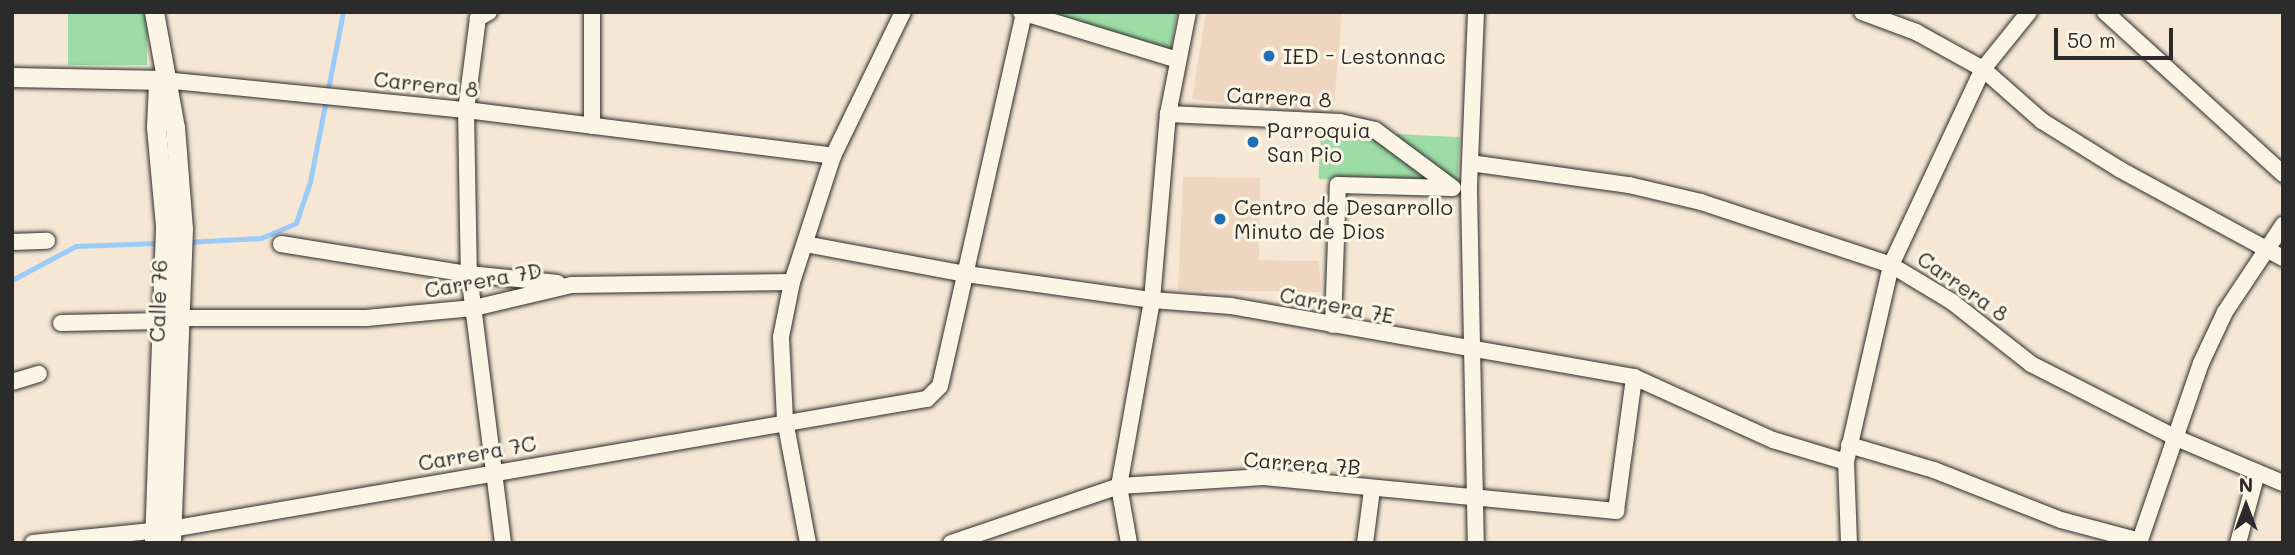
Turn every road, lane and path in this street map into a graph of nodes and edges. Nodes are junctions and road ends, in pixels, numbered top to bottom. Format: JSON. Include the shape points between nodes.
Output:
{"nodes":[{"id":1,"x":154,"y":12,"type":"edge"},
{"id":2,"x":592,"y":12,"type":"edge"},
{"id":3,"x":904,"y":12,"type":"edge"},
{"id":4,"x":1188,"y":12,"type":"edge"},
{"id":5,"x":1475,"y":12,"type":"edge"},
{"id":6,"x":1862,"y":12,"type":"edge"},
{"id":7,"x":2029,"y":12,"type":"edge"},
{"id":8,"x":2105,"y":12,"type":"edge"},
{"id":9,"x":1023,"y":13,"type":"edge"},
{"id":10,"x":483,"y":15,"type":"edge"},
{"id":11,"x":1178,"y":60,"type":"junction"},
{"id":12,"x":1983,"y":69,"type":"junction"},
{"id":13,"x":161,"y":74,"type":"junction"},
{"id":14,"x":12,"y":77,"type":"edge"},
{"id":15,"x":466,"y":110,"type":"junction"},
{"id":16,"x":1168,"y":114,"type":"junction"},
{"id":17,"x":592,"y":127,"type":"junction"},
{"id":18,"x":833,"y":156,"type":"junction"},
{"id":19,"x":1470,"y":163,"type":"junction"},
{"id":20,"x":2283,"y":174,"type":"edge"},
{"id":21,"x":1461,"y":188,"type":"junction"},
{"id":22,"x":2283,"y":225,"type":"edge"},
{"id":23,"x":47,"y":241,"type":"dead end"},
{"id":24,"x":12,"y":242,"type":"edge"},
{"id":25,"x":281,"y":244,"type":"dead end"},
{"id":26,"x":805,"y":244,"type":"junction"},
{"id":27,"x":2264,"y":249,"type":"junction"},
{"id":28,"x":2283,"y":258,"type":"edge"},
{"id":29,"x":1891,"y":265,"type":"junction"},
{"id":30,"x":469,"y":274,"type":"junction"},
{"id":31,"x":966,"y":274,"type":"junction"},
{"id":32,"x":792,"y":282,"type":"junction"},
{"id":33,"x":571,"y":285,"type":"junction"},
{"id":34,"x":1152,"y":300,"type":"junction"},
{"id":35,"x":474,"y":308,"type":"junction"},
{"id":36,"x":172,"y":320,"type":"junction"},
{"id":37,"x":61,"y":323,"type":"dead end"},
{"id":38,"x":1333,"y":325,"type":"junction"},
{"id":39,"x":1475,"y":352,"type":"junction"},
{"id":40,"x":39,"y":374,"type":"dead end"},
{"id":41,"x":1634,"y":377,"type":"junction"},
{"id":42,"x":12,"y":382,"type":"edge"},
{"id":43,"x":785,"y":420,"type":"junction"},
{"id":44,"x":2174,"y":437,"type":"junction"},
{"id":45,"x":1849,"y":445,"type":"junction"},
{"id":46,"x":1846,"y":462,"type":"junction"},
{"id":47,"x":494,"y":471,"type":"junction"},
{"id":48,"x":2257,"y":473,"type":"junction"},
{"id":49,"x":2283,"y":483,"type":"edge"},
{"id":50,"x":1119,"y":486,"type":"junction"},
{"id":51,"x":1372,"y":490,"type":"junction"},
{"id":52,"x":1476,"y":501,"type":"junction"},
{"id":53,"x":162,"y":536,"type":"edge"},
{"id":54,"x":2139,"y":542,"type":"edge"},
{"id":55,"x":33,"y":543,"type":"edge"},
{"id":56,"x":503,"y":543,"type":"edge"},
{"id":57,"x":808,"y":543,"type":"edge"},
{"id":58,"x":951,"y":543,"type":"edge"},
{"id":59,"x":1129,"y":543,"type":"edge"},
{"id":60,"x":1365,"y":543,"type":"edge"},
{"id":61,"x":1476,"y":543,"type":"edge"},
{"id":62,"x":1849,"y":543,"type":"edge"},
{"id":63,"x":2238,"y":543,"type":"edge"}],
"edges":[{"from":1,"to":13,"type":"street","name":"Calle 76"},
{"from":2,"to":17,"type":"street"},
{"from":3,"to":18,"type":"street"},
{"from":4,"to":11,"type":"street"},
{"from":5,"to":19,"type":"street"},
{"from":6,"to":12,"type":"street","via":[[1916,32]]},
{"from":7,"to":12,"type":"street"},
{"from":8,"to":20,"type":"street"},
{"from":9,"to":11,"type":"street"},
{"from":9,"to":31,"type":"street"},
{"from":10,"to":15,"type":"street"},
{"from":11,"to":16,"type":"street"},
{"from":12,"to":27,"type":"street","via":[[2042,121]]},
{"from":12,"to":29,"type":"street"},
{"from":13,"to":14,"type":"street","name":"Carrera 8"},
{"from":13,"to":15,"type":"street","name":"Carrera 8","via":[[310,96]]},
{"from":13,"to":36,"type":"street","name":"Calle 76","via":[[156,127],[174,227]]},
{"from":15,"to":17,"type":"street","name":"Carrera 8"},
{"from":15,"to":30,"type":"street"},
{"from":16,"to":21,"type":"street","name":"Carrera 8","via":[[1340,122],[1375,130]]},
{"from":16,"to":34,"type":"street"},
{"from":17,"to":18,"type":"street","name":"Carrera 8"},
{"from":18,"to":26,"type":"street"},
{"from":19,"to":21,"type":"street"},
{"from":19,"to":29,"type":"street","name":"Carrera 8","via":[[1629,185],[1702,202]]},
{"from":21,"to":38,"type":"street","via":[[1338,185]]},
{"from":21,"to":39,"type":"street"},
{"from":22,"to":27,"type":"street"},
{"from":23,"to":24,"type":"street"},
{"from":25,"to":30,"type":"street"},
{"from":26,"to":31,"type":"street","name":"Carrera 7E"},
{"from":26,"to":32,"type":"street"},
{"from":27,"to":28,"type":"street"},
{"from":27,"to":44,"type":"street","via":[[2206,353]]},
{"from":29,"to":44,"type":"street","name":"Carrera 8","via":[[1951,301],[2031,364]]},
{"from":29,"to":45,"type":"street"},
{"from":30,"to":33,"type":"street"},
{"from":30,"to":35,"type":"street"},
{"from":31,"to":34,"type":"street","name":"Carrera 7E"},
{"from":31,"to":43,"type":"street","name":"Carrera 7C","via":[[940,386],[927,399]]},
{"from":32,"to":33,"type":"street","name":"Carrera 7D"},
{"from":32,"to":43,"type":"street","via":[[781,337]]},
{"from":33,"to":35,"type":"street","name":"Carrera 7D"},
{"from":34,"to":38,"type":"street","name":"Carrera 7E","via":[[1231,306]]},
{"from":34,"to":50,"type":"street"},
{"from":35,"to":36,"type":"street","name":"Carrera 7D","via":[[366,318]]},
{"from":35,"to":47,"type":"street"},
{"from":36,"to":37,"type":"street","name":"Carrera 7D"},
{"from":36,"to":53,"type":"street","name":"Calle 76"},
{"from":38,"to":39,"type":"street","name":"Carrera 7E"},
{"from":39,"to":41,"type":"street","name":"Carrera 7E"},
{"from":39,"to":52,"type":"street"},
{"from":40,"to":42,"type":"street"},
{"from":41,"to":46,"type":"street","name":"Carrera 7E","via":[[1773,440]]},
{"from":41,"to":52,"type":"street","name":"Carrera 7B","via":[[1616,511]]},
{"from":43,"to":47,"type":"street","name":"Carrera 7C"},
{"from":43,"to":57,"type":"street"},
{"from":44,"to":48,"type":"street","name":"Carrera 8"},
{"from":44,"to":54,"type":"street"},
{"from":45,"to":46,"type":"street"},
{"from":45,"to":54,"type":"street","via":[[1934,470],[2040,513]]},
{"from":46,"to":62,"type":"street"},
{"from":47,"to":53,"type":"street","name":"Carrera 7C"},
{"from":47,"to":56,"type":"street"},
{"from":48,"to":49,"type":"street","name":"Carrera 8"},
{"from":48,"to":63,"type":"street"},
{"from":50,"to":51,"type":"street","name":"Carrera 7B","via":[[1264,477]]},
{"from":50,"to":58,"type":"street","name":"Carrera 7B"},
{"from":50,"to":59,"type":"street"},
{"from":51,"to":52,"type":"street","name":"Carrera 7B"},
{"from":51,"to":60,"type":"street"},
{"from":52,"to":61,"type":"street"},
{"from":53,"to":55,"type":"street","name":"Carrera 7C"}]}
